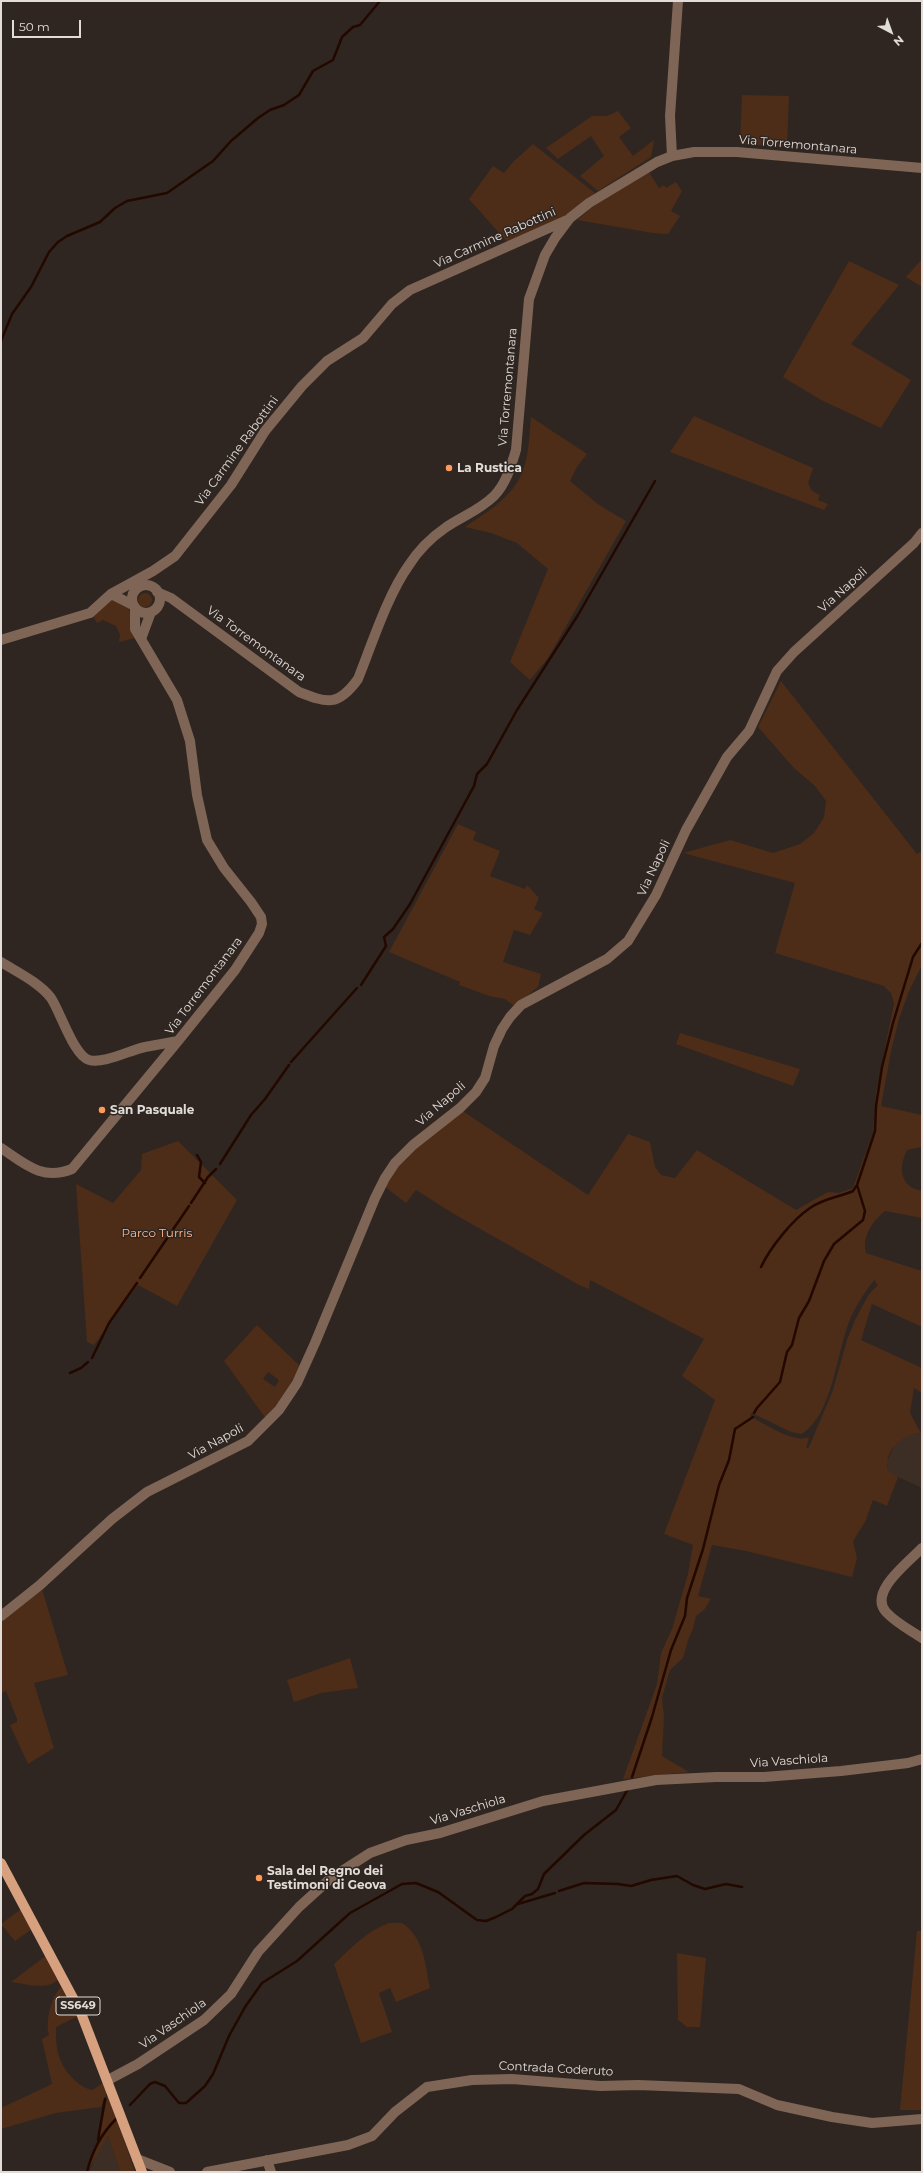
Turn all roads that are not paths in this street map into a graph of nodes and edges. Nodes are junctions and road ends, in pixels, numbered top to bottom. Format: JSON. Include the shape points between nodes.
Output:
{"nodes":[{"id":1,"x":678,"y":1,"type":"edge"},
{"id":2,"x":672,"y":156,"type":"junction"},
{"id":3,"x":922,"y":168,"type":"edge"},
{"id":4,"x":570,"y":218,"type":"junction"},
{"id":5,"x":922,"y":534,"type":"edge"},
{"id":6,"x":153,"y":571,"type":"junction"},
{"id":7,"x":156,"y":590,"type":"junction"},
{"id":8,"x":110,"y":594,"type":"junction"},
{"id":9,"x":180,"y":605,"type":"junction"},
{"id":10,"x":134,"y":607,"type":"junction"},
{"id":11,"x":155,"y":609,"type":"junction"},
{"id":12,"x":141,"y":639,"type":"junction"},
{"id":13,"x":1,"y":640,"type":"edge"},
{"id":14,"x":1,"y":962,"type":"edge"},
{"id":15,"x":178,"y":1041,"type":"junction"},
{"id":16,"x":1,"y":1148,"type":"edge"},
{"id":17,"x":922,"y":1548,"type":"edge"},
{"id":18,"x":1,"y":1616,"type":"edge"},
{"id":19,"x":922,"y":1638,"type":"edge"},
{"id":20,"x":922,"y":1759,"type":"edge"},
{"id":21,"x":1,"y":1862,"type":"edge"},
{"id":22,"x":108,"y":2080,"type":"junction"},
{"id":23,"x":922,"y":2119,"type":"edge"},
{"id":24,"x":137,"y":2158,"type":"junction"},
{"id":25,"x":267,"y":2160,"type":"junction"},
{"id":26,"x":142,"y":2172,"type":"edge"},
{"id":27,"x":170,"y":2172,"type":"edge"},
{"id":28,"x":207,"y":2172,"type":"edge"},
{"id":29,"x":271,"y":2172,"type":"edge"}],
"edges":[{"from":1,"to":2,"type":"street","via":[[670,116]]},
{"from":2,"to":3,"type":"street","name":"Via Torremontanara","via":[[724,151]]},
{"from":2,"to":4,"type":"street","name":"Via Torremontanara","via":[[614,187]]},
{"from":4,"to":6,"type":"street","name":"Via Carmine Rabottini","via":[[410,290],[392,304],[363,338],[327,361],[302,386],[265,431],[231,485],[181,548]]},
{"from":4,"to":9,"type":"street","name":"Via Torremontanara","via":[[554,238],[545,255],[529,299],[516,450],[509,472],[494,496],[477,510],[444,529],[424,546],[408,565],[388,605],[358,679],[351,689],[334,700],[323,701],[299,692]]},
{"from":5,"to":18,"type":"street","name":"Via Napoli","via":[[777,671],[749,731],[727,757],[686,830],[656,896],[628,941],[607,959],[521,1004],[502,1029],[485,1078],[476,1092],[395,1163],[374,1198],[297,1383],[279,1410],[248,1441],[147,1492],[112,1519],[40,1585]]},
{"from":6,"to":7,"type":"street"},
{"from":6,"to":8,"type":"street","name":"Via Carmine Rabottini"},
{"from":7,"to":9,"type":"street","name":"Via Torremontanara"},
{"from":7,"to":10,"type":"street","via":[[144,586],[138,588],[132,596]]},
{"from":7,"to":11,"type":"street","via":[[159,599]]},
{"from":8,"to":10,"type":"street"},
{"from":8,"to":13,"type":"street","name":"Via Carmine Rabottini","via":[[90,613]]},
{"from":9,"to":11,"type":"street","via":[[169,604]]},
{"from":10,"to":11,"type":"street","via":[[141,612]]},
{"from":10,"to":12,"type":"street","via":[[135,629]]},
{"from":11,"to":12,"type":"street"},
{"from":12,"to":15,"type":"street","name":"Via Torremontanara","via":[[177,700],[190,741],[197,795],[207,840],[224,868],[252,902],[262,922],[259,933],[235,970]]},
{"from":14,"to":15,"type":"street","via":[[40,987],[50,997],[76,1048],[84,1058],[90,1060],[117,1056],[144,1047]]},
{"from":15,"to":16,"type":"street","name":"Via Torremontanara","via":[[72,1170],[48,1174],[30,1168]]},
{"from":17,"to":19,"type":"street","via":[[884,1588],[881,1597],[885,1611]]},
{"from":20,"to":22,"type":"street","name":"Via Vaschiola","via":[[841,1771],[764,1778],[656,1780],[543,1801],[440,1833],[406,1840],[370,1853],[331,1878],[299,1907],[258,1952],[231,1994],[204,2020],[138,2064]]},
{"from":21,"to":22,"type":"main road","number":"SS649","via":[[67,1984]]},
{"from":22,"to":24,"type":"main road","number":"SS649"},
{"from":23,"to":25,"type":"street","name":"Contrada Coderuto","via":[[872,2123],[832,2117],[776,2105],[739,2090],[638,2085],[600,2086],[512,2079],[472,2080],[427,2087],[395,2112],[372,2136],[348,2145]]},
{"from":24,"to":26,"type":"main road","number":"SS649"},
{"from":24,"to":27,"type":"street"},
{"from":25,"to":28,"type":"street","name":"Contrada Coderuto"},
{"from":25,"to":29,"type":"street"}]}
